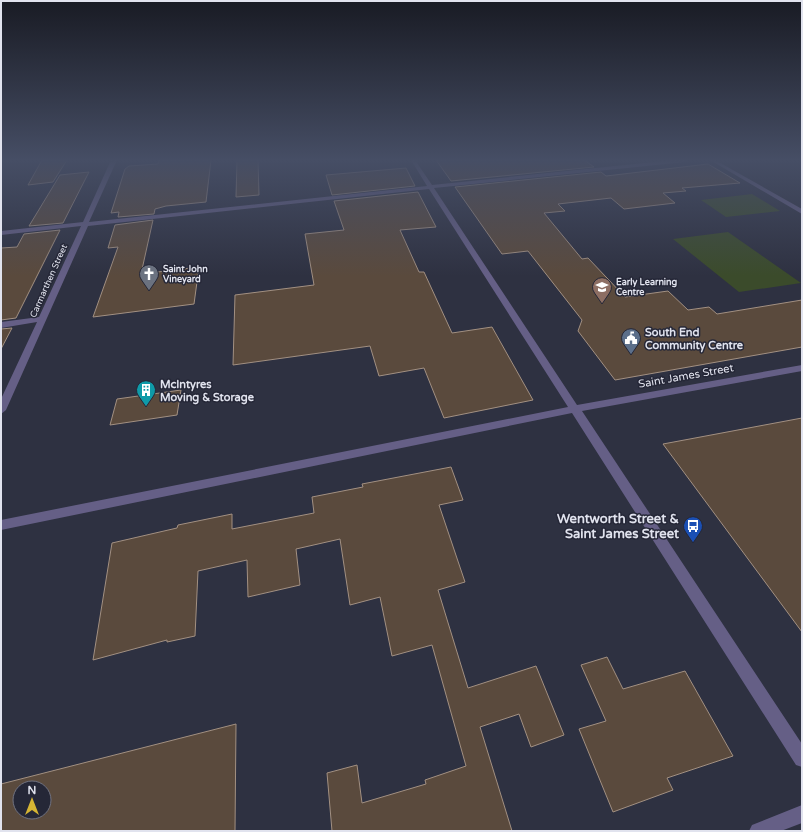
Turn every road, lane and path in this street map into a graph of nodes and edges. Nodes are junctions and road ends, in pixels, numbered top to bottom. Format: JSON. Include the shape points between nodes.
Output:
{"nodes":[{"id":1,"x":97,"y":199,"type":"edge"},
{"id":2,"x":330,"y":199,"type":"edge"},
{"id":3,"x":438,"y":199,"type":"edge"},
{"id":4,"x":779,"y":199,"type":"edge"},
{"id":5,"x":802,"y":212,"type":"edge"},
{"id":6,"x":85,"y":225,"type":"junction"},
{"id":7,"x":1,"y":234,"type":"edge"},
{"id":8,"x":42,"y":319,"type":"junction"},
{"id":9,"x":1,"y":325,"type":"edge"},
{"id":10,"x":802,"y":368,"type":"edge"},
{"id":11,"x":574,"y":409,"type":"junction"},
{"id":12,"x":1,"y":410,"type":"edge"},
{"id":13,"x":1,"y":525,"type":"edge"},
{"id":14,"x":802,"y":759,"type":"edge"},
{"id":15,"x":802,"y":814,"type":"edge"},
{"id":16,"x":758,"y":831,"type":"edge"}],
"edges":[{"from":1,"to":6,"type":"street","name":"Carmarthen Street"},
{"from":2,"to":6,"type":"street"},
{"from":3,"to":11,"type":"street"},
{"from":4,"to":5,"type":"street"},
{"from":6,"to":7,"type":"street"},
{"from":6,"to":8,"type":"street","name":"Carmarthen Street"},
{"from":8,"to":9,"type":"street"},
{"from":8,"to":12,"type":"street","name":"Carmarthen Street"},
{"from":10,"to":11,"type":"street","name":"Saint James Street"},
{"from":11,"to":13,"type":"street","name":"Saint James Street"},
{"from":11,"to":14,"type":"street"},
{"from":15,"to":16,"type":"street"}]}
